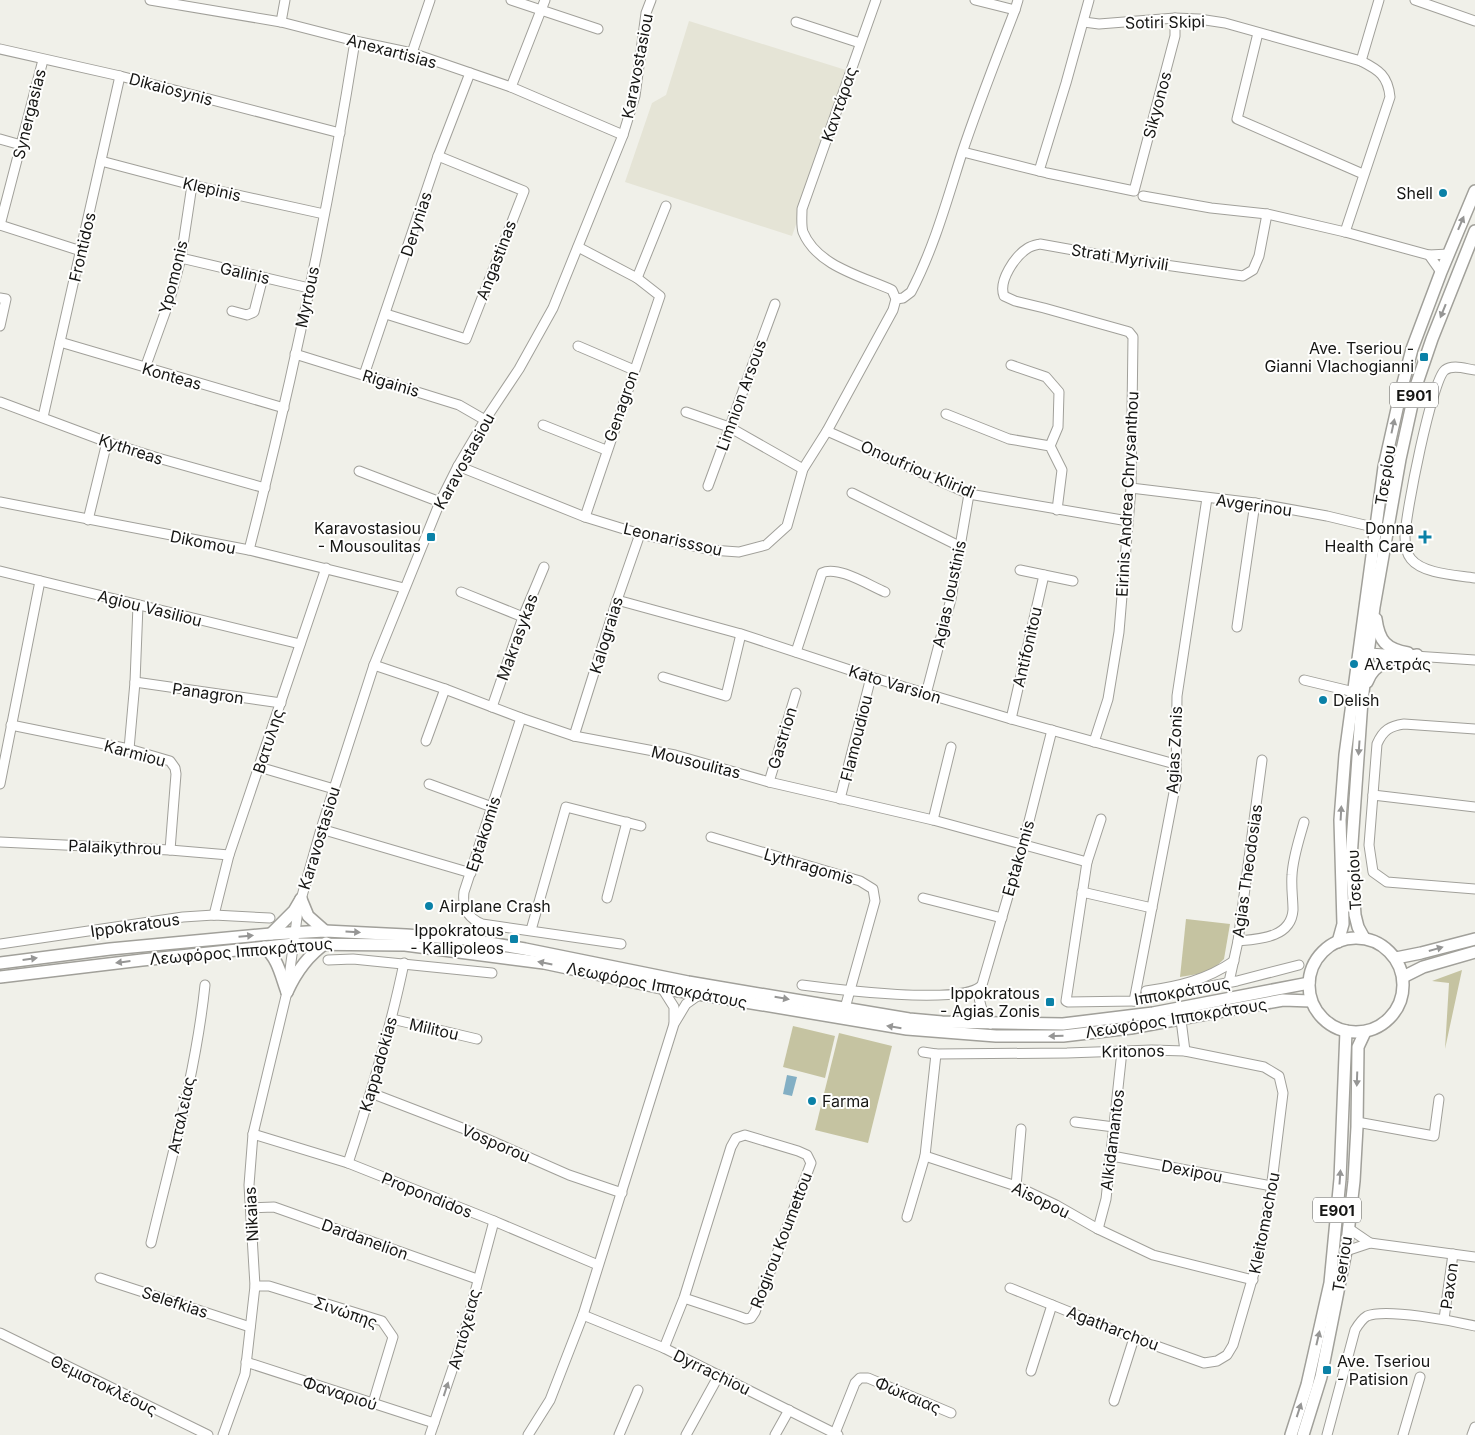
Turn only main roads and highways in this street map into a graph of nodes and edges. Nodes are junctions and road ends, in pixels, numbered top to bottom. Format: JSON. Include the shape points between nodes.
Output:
{"nodes":[{"id":1,"x":1475,"y":191,"type":"edge"},
{"id":2,"x":1475,"y":231,"type":"edge"},
{"id":3,"x":1374,"y":607,"type":"junction"},
{"id":4,"x":1358,"y":696,"type":"junction"},
{"id":5,"x":325,"y":931,"type":"junction"},
{"id":6,"x":271,"y":934,"type":"junction"},
{"id":7,"x":298,"y":936,"type":"junction"},
{"id":8,"x":1364,"y":938,"type":"junction"},
{"id":9,"x":1475,"y":939,"type":"edge"},
{"id":10,"x":1338,"y":942,"type":"junction"},
{"id":11,"x":326,"y":943,"type":"junction"},
{"id":12,"x":264,"y":946,"type":"junction"},
{"id":13,"x":1475,"y":952,"type":"edge"},
{"id":14,"x":1396,"y":958,"type":"junction"},
{"id":15,"x":0,"y":963,"type":"edge"},
{"id":16,"x":0,"y":977,"type":"edge"},
{"id":17,"x":1403,"y":977,"type":"junction"},
{"id":18,"x":1309,"y":984,"type":"junction"},
{"id":19,"x":1311,"y":1001,"type":"junction"},
{"id":20,"x":1346,"y":1031,"type":"junction"},
{"id":21,"x":1365,"y":1032,"type":"junction"},
{"id":22,"x":1291,"y":1435,"type":"edge"},
{"id":23,"x":1303,"y":1435,"type":"edge"}],
"edges":[{"from":4,"to":1,"type":"main road","name":"Τσερίου","number":"E901","one_way":true,"via":[[1384,467],[1401,391],[1412,350]]},
{"from":2,"to":3,"type":"main road","name":"Τσερίου","number":"E901","one_way":true,"via":[[1416,386]]},
{"from":3,"to":4,"type":"main road","name":"Τσερίου","number":"E901","via":[[1368,656]]},
{"from":3,"to":4,"type":"main road","via":[[1383,642],[1391,649],[1417,655],[1394,658],[1378,666]]},
{"from":4,"to":8,"type":"main road","name":"Τσερίου","number":"E901","one_way":true,"via":[[1351,858],[1355,915]]},
{"from":10,"to":4,"type":"main road","name":"Τσερίου","number":"E901","one_way":true,"via":[[1343,924],[1340,820],[1345,755]]},
{"from":5,"to":6,"type":"main road","via":[[308,916],[301,899]]},
{"from":5,"to":7,"type":"main road"},
{"from":5,"to":18,"type":"main road","name":"Λεωφόρος Ιπποκράτους","one_way":true,"via":[[466,940],[909,1019],[968,1023],[1063,1024],[1153,1013]]},
{"from":6,"to":7,"type":"main road","name":"Λεωφόρος Ιπποκράτους"},
{"from":15,"to":6,"type":"main road","name":"Λεωφόρος Ιπποκράτους","one_way":true},
{"from":7,"to":11,"type":"main road","name":"Λεωφόρος Ιπποκράτους"},
{"from":7,"to":12,"type":"main road","name":"Λεωφόρος Ιπποκράτους"},
{"from":8,"to":10,"type":"main road"},
{"from":8,"to":14,"type":"main road","via":[[1382,945]]},
{"from":14,"to":9,"type":"main road","one_way":true},
{"from":10,"to":18,"type":"main road","via":[[1316,959]]},
{"from":11,"to":12,"type":"main road","via":[[307,959],[287,992],[278,966]]},
{"from":19,"to":11,"type":"main road","name":"Λεωφόρος Ιπποκράτους","one_way":true,"via":[[1283,1000],[1181,1020],[1063,1036],[996,1036],[906,1029],[488,955],[405,945]]},
{"from":12,"to":16,"type":"main road","name":"Λεωφόρος Ιπποκράτους","one_way":true},
{"from":13,"to":17,"type":"main road","via":[[1423,967]]},
{"from":14,"to":17,"type":"main road"},
{"from":17,"to":21,"type":"main road","via":[[1402,999],[1397,1010],[1379,1027]]},
{"from":18,"to":19,"type":"main road"},
{"from":19,"to":20,"type":"main road","via":[[1319,1015]]},
{"from":20,"to":21,"type":"main road"},
{"from":22,"to":20,"type":"main road","name":"Tseriou","number":"E901","one_way":true,"via":[[1307,1385],[1330,1283],[1340,1179]]},
{"from":21,"to":23,"type":"main road","name":"Tseriou","number":"E901","one_way":true,"via":[[1358,1047],[1354,1181],[1346,1251],[1321,1377]]}]}
